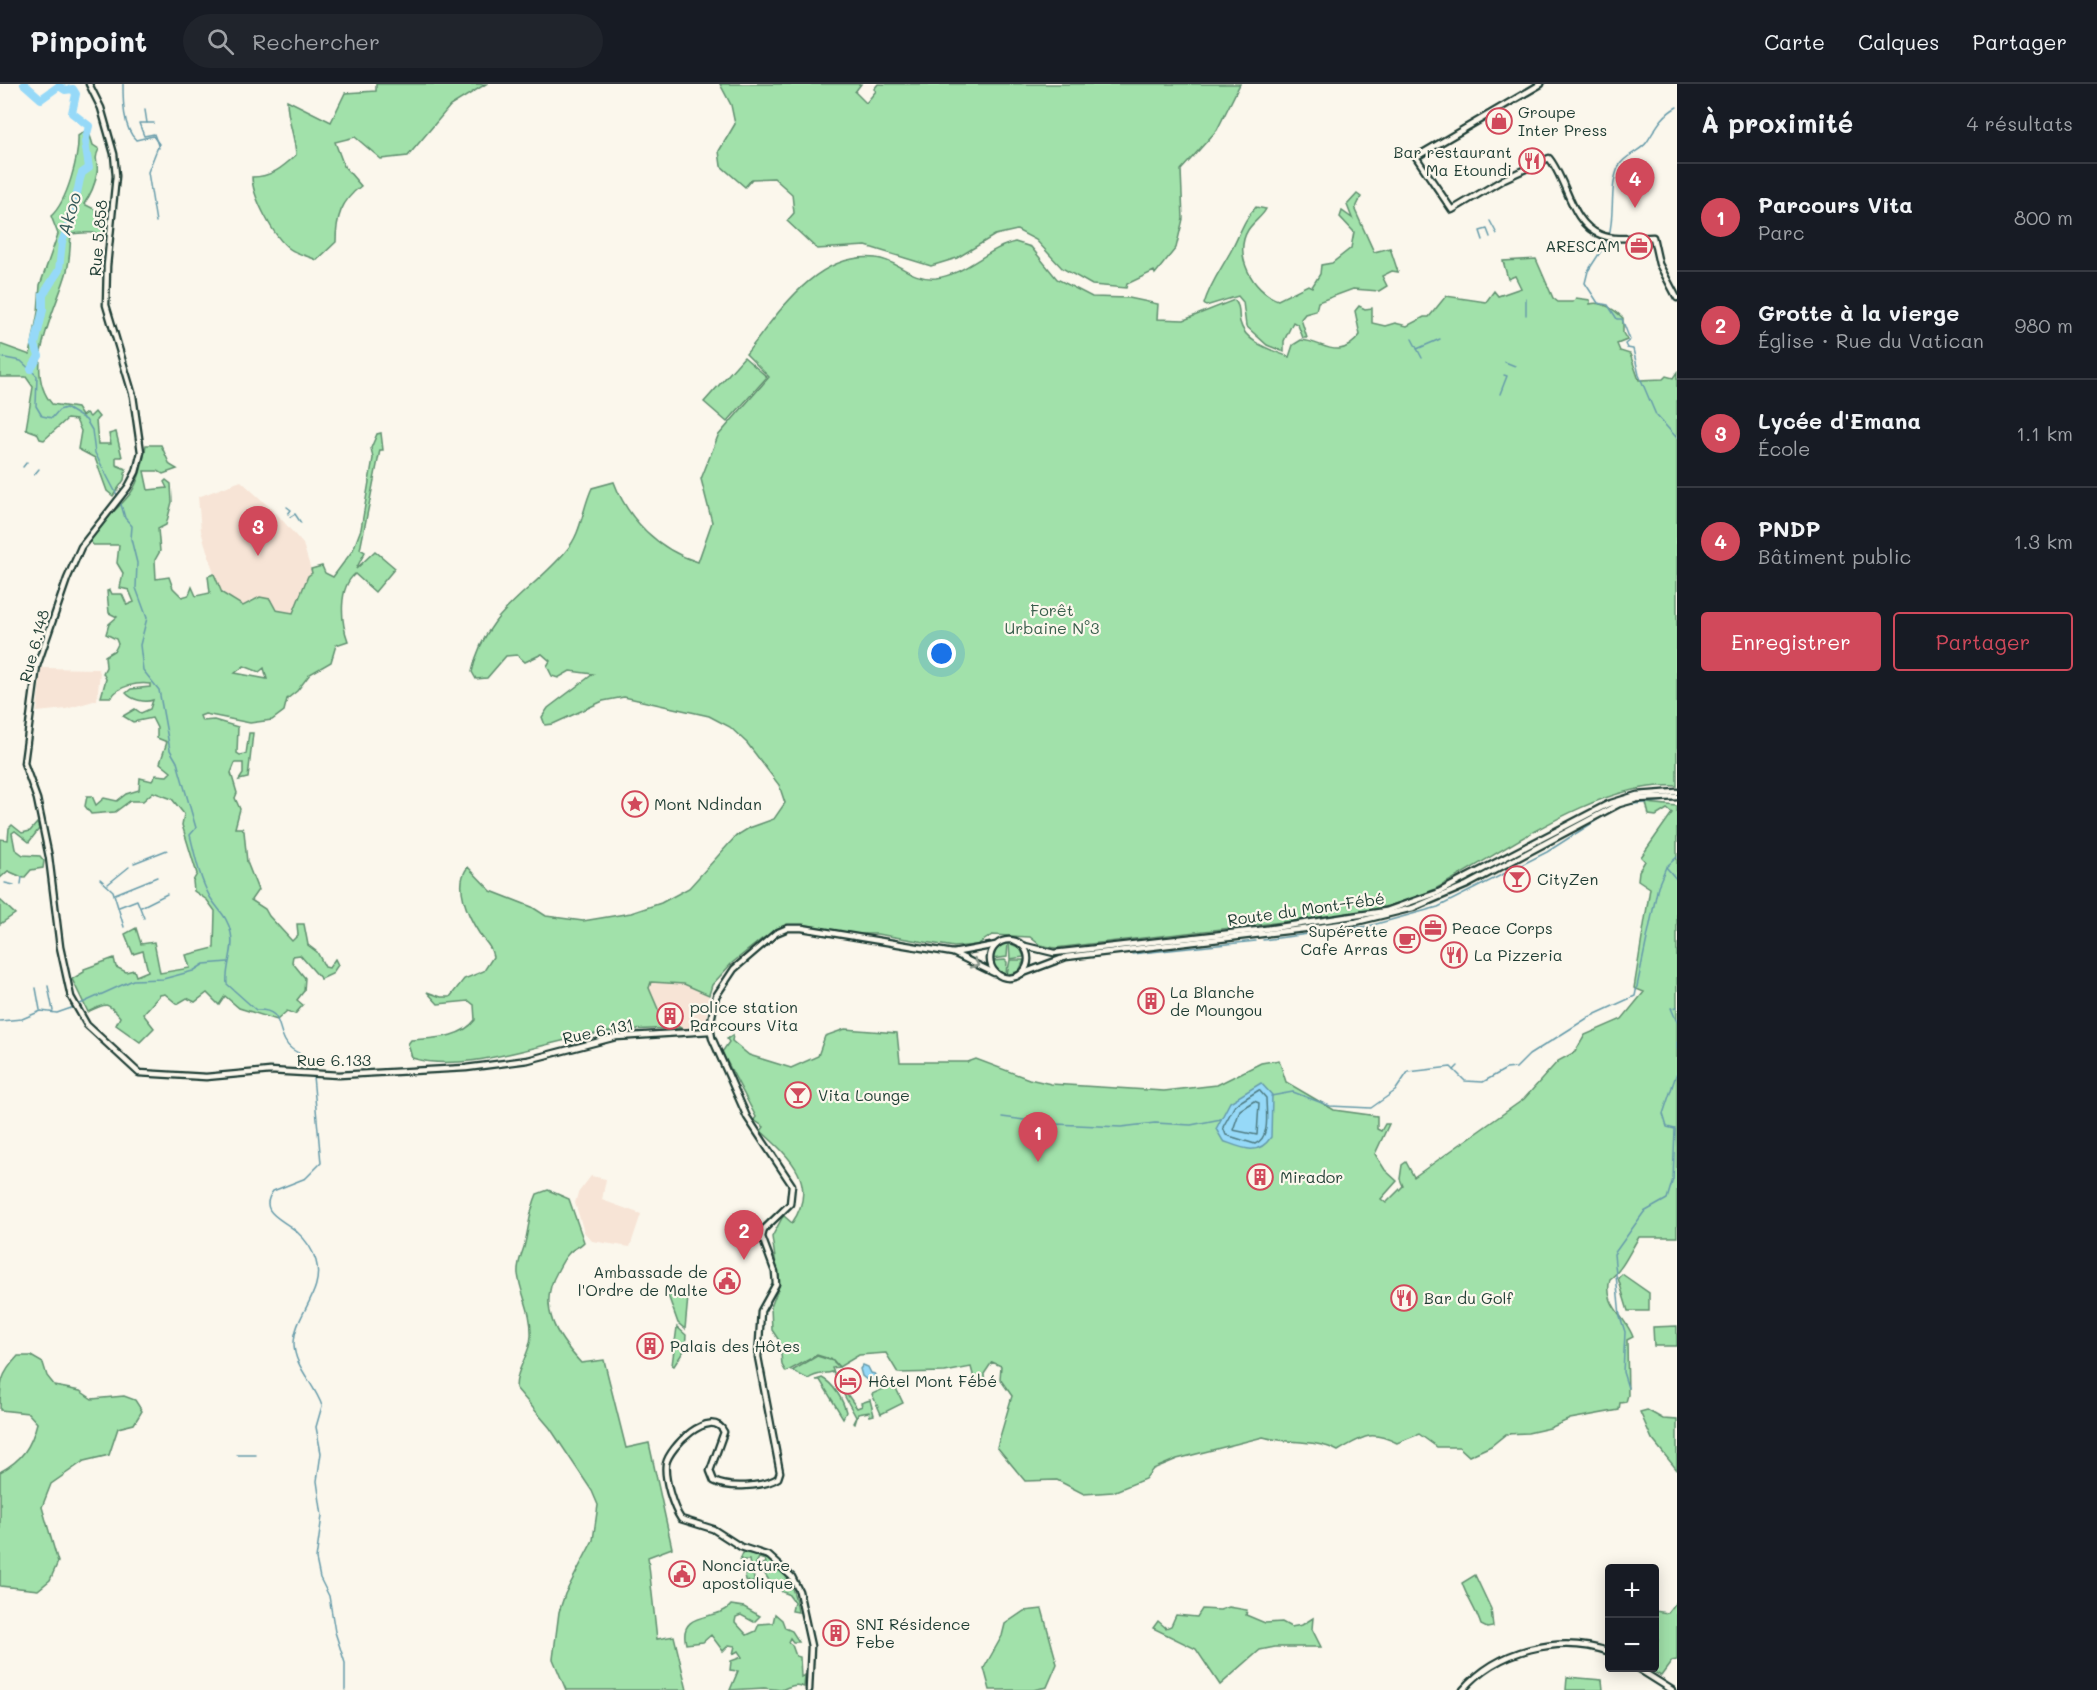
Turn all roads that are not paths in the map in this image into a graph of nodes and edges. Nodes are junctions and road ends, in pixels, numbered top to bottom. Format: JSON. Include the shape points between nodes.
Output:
{"nodes":[{"id":1,"x":88,"y":84,"type":"edge"},
{"id":2,"x":1542,"y":84,"type":"edge"},
{"id":3,"x":1677,"y":298,"type":"edge"},
{"id":4,"x":133,"y":396,"type":"joint"},
{"id":5,"x":1677,"y":792,"type":"edge"},
{"id":6,"x":1677,"y":797,"type":"edge"},
{"id":7,"x":996,"y":945,"type":"junction"},
{"id":8,"x":1022,"y":945,"type":"junction"},
{"id":9,"x":953,"y":953,"type":"junction"},
{"id":10,"x":1021,"y":974,"type":"junction"},
{"id":11,"x":997,"y":975,"type":"junction"},
{"id":12,"x":710,"y":1031,"type":"junction"},
{"id":13,"x":528,"y":1060,"type":"joint"},
{"id":14,"x":139,"y":1073,"type":"joint"},
{"id":15,"x":1605,"y":1651,"type":"edge"},
{"id":16,"x":1643,"y":1672,"type":"edge"},
{"id":17,"x":808,"y":1690,"type":"edge"},
{"id":18,"x":1464,"y":1690,"type":"edge"},
{"id":19,"x":1672,"y":1690,"type":"edge"}],
"edges":[{"from":1,"to":4,"type":"street","name":"Rue 5.858","via":[[114,154],[116,176],[106,305]]},
{"from":2,"to":3,"type":"street","via":[[1416,157],[1452,210],[1549,158],[1583,220],[1604,236],[1653,237],[1659,264]]},
{"from":4,"to":14,"type":"street","name":"Rue 6.148","via":[[141,452],[136,472],[81,547],[51,623],[37,666],[24,764],[37,799],[49,857],[60,947],[73,1003],[87,1025]]},
{"from":5,"to":8,"type":"street","name":"Route du Mont-Fébé","via":[[1637,795],[1608,804],[1437,893],[1386,911],[1054,953]]},
{"from":6,"to":10,"type":"street","name":"Route du Mont-Fébé","via":[[1637,798],[1619,804],[1441,898],[1387,915],[1055,960]]},
{"from":7,"to":8,"type":"street","via":[[1009,940]]},
{"from":7,"to":9,"type":"street"},
{"from":7,"to":11,"type":"street","via":[[990,960]]},
{"from":8,"to":10,"type":"street","via":[[1028,958]]},
{"from":9,"to":11,"type":"street","one_way":true},
{"from":9,"to":12,"type":"street","via":[[788,928],[759,945],[734,969],[716,996]]},
{"from":10,"to":11,"type":"street","via":[[1011,978]]},
{"from":12,"to":13,"type":"street","name":"Rue 6.131","via":[[616,1038]]},
{"from":12,"to":17,"type":"street","via":[[753,1128],[792,1185],[790,1204],[764,1229],[762,1237],[776,1284],[761,1311],[758,1357],[780,1472],[776,1480],[766,1483],[714,1481],[710,1471],[724,1432],[711,1422],[700,1426],[680,1444],[670,1454],[666,1466],[681,1519],[721,1532],[741,1547],[769,1556],[792,1577],[811,1646]]},
{"from":13,"to":14,"type":"street","name":"Rue 6.133","via":[[466,1068],[339,1074],[270,1071],[206,1077]]},
{"from":15,"to":18,"type":"street","via":[[1563,1646],[1515,1653],[1492,1663]]},
{"from":16,"to":19,"type":"street"}]}
